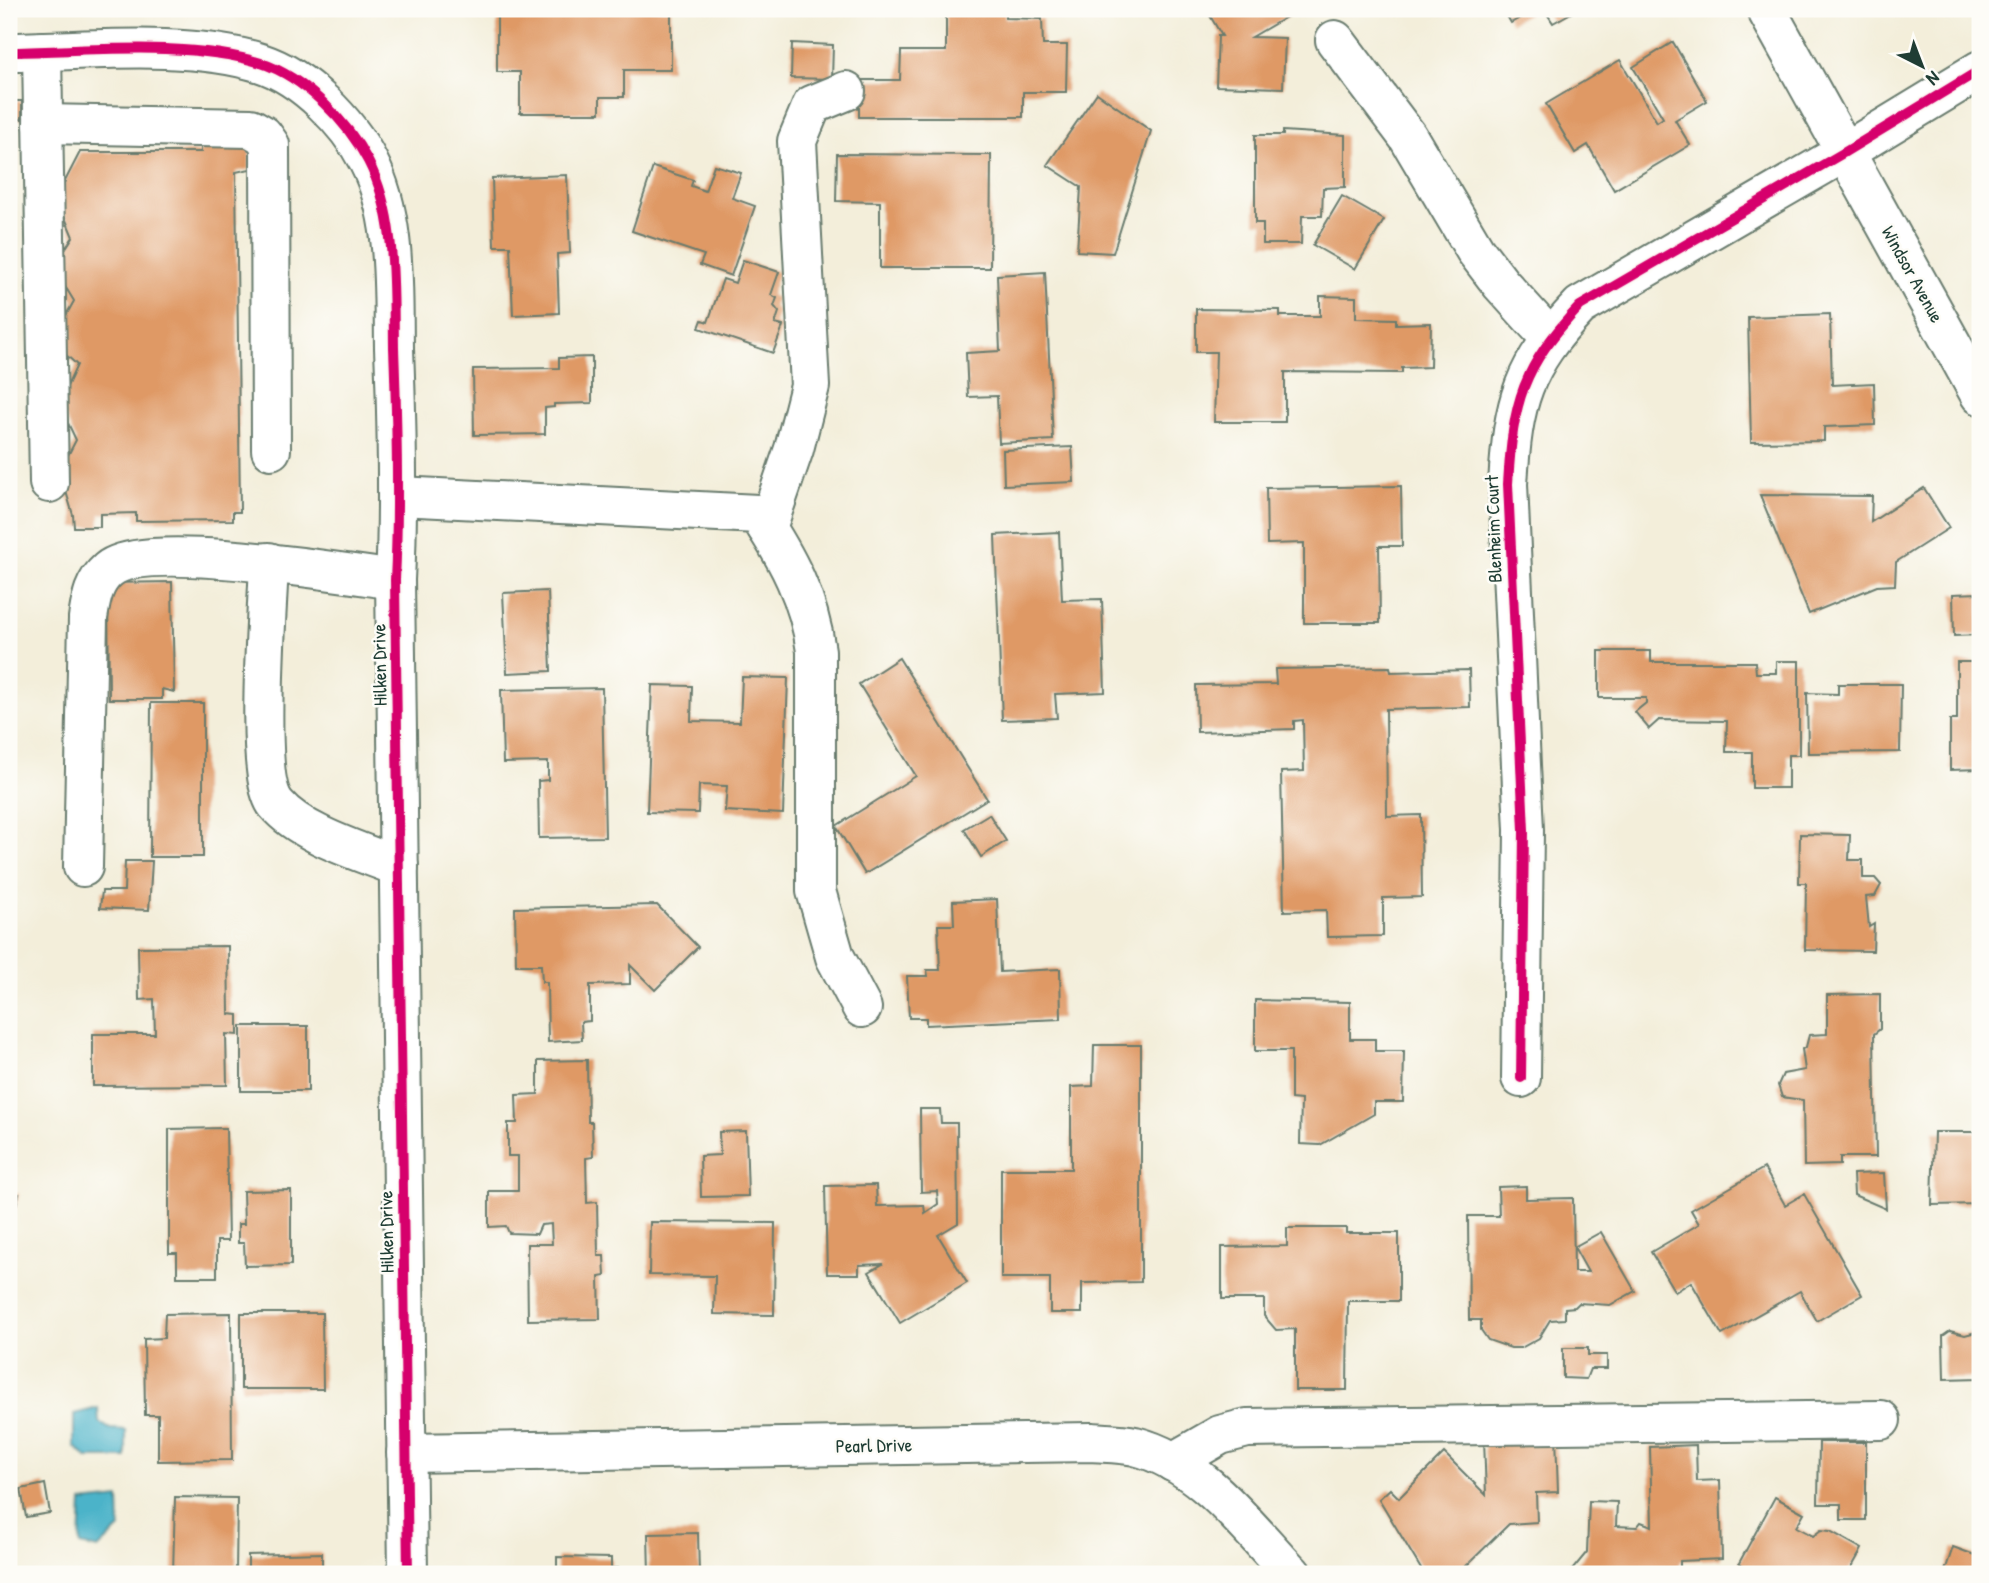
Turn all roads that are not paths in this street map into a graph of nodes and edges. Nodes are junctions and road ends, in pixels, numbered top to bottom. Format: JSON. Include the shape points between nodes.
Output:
{"nodes":[{"id":1,"x":1766,"y":9,"type":"edge"},
{"id":2,"x":1335,"y":40,"type":"dead end"},
{"id":3,"x":26,"y":52,"type":"edge"},
{"id":4,"x":1980,"y":70,"type":"edge"},
{"id":5,"x":846,"y":90,"type":"dead end"},
{"id":6,"x":44,"y":124,"type":"junction"},
{"id":7,"x":1845,"y":152,"type":"junction"},
{"id":8,"x":1550,"y":338,"type":"junction"},
{"id":9,"x":1980,"y":395,"type":"edge"},
{"id":10,"x":271,"y":450,"type":"dead end"},
{"id":11,"x":49,"y":483,"type":"dead end"},
{"id":12,"x":399,"y":496,"type":"junction"},
{"id":13,"x":763,"y":521,"type":"junction"},
{"id":14,"x":269,"y":562,"type":"junction"},
{"id":15,"x":395,"y":580,"type":"junction"},
{"id":16,"x":83,"y":867,"type":"dead end"},
{"id":17,"x":399,"y":867,"type":"junction"},
{"id":18,"x":862,"y":1008,"type":"dead end"},
{"id":19,"x":1521,"y":1078,"type":"dead end"},
{"id":20,"x":1881,"y":1420,"type":"dead end"},
{"id":21,"x":406,"y":1453,"type":"junction"},
{"id":22,"x":1173,"y":1462,"type":"junction"},
{"id":23,"x":408,"y":1574,"type":"edge"},
{"id":24,"x":1292,"y":1574,"type":"edge"}],
"edges":[{"from":1,"to":7,"type":"street","name":"Windsor Avenue"},
{"from":2,"to":8,"type":"street","via":[[1408,137],[1475,250]]},
{"from":3,"to":6,"type":"street"},
{"from":3,"to":12,"type":"street","name":"Hilken Drive","via":[[203,50],[263,64],[307,90],[345,124],[369,162],[384,206],[390,251]]},
{"from":4,"to":7,"type":"street"},
{"from":5,"to":13,"type":"street","via":[[811,105],[797,141],[810,386],[794,449]]},
{"from":6,"to":10,"type":"street","via":[[251,128],[270,145]]},
{"from":6,"to":11,"type":"street"},
{"from":7,"to":8,"type":"street","name":"Blenheim Court","via":[[1580,306]]},
{"from":7,"to":9,"type":"street","name":"Windsor Avenue"},
{"from":8,"to":19,"type":"street","name":"Blenheim Court","via":[[1527,374],[1511,436],[1508,484],[1524,830]]},
{"from":12,"to":13,"type":"street"},
{"from":12,"to":15,"type":"street","name":"Hilken Drive"},
{"from":13,"to":18,"type":"street","via":[[784,552],[811,616],[816,651],[816,891],[835,957]]},
{"from":14,"to":15,"type":"street"},
{"from":14,"to":16,"type":"street","via":[[130,558],[108,570],[93,590],[88,618]]},
{"from":14,"to":17,"type":"street","via":[[264,759],[275,803],[293,820]]},
{"from":15,"to":17,"type":"street","name":"Hilken Drive"},
{"from":17,"to":21,"type":"street","name":"Hilken Drive"},
{"from":20,"to":22,"type":"street","via":[[1247,1428],[1220,1435]]},
{"from":21,"to":22,"type":"street","name":"Pearl Drive","via":[[1092,1442],[1135,1446]]},
{"from":21,"to":23,"type":"street","name":"Hilken Drive"},
{"from":22,"to":24,"type":"street","name":"Pearl Drive","via":[[1206,1484]]}]}
